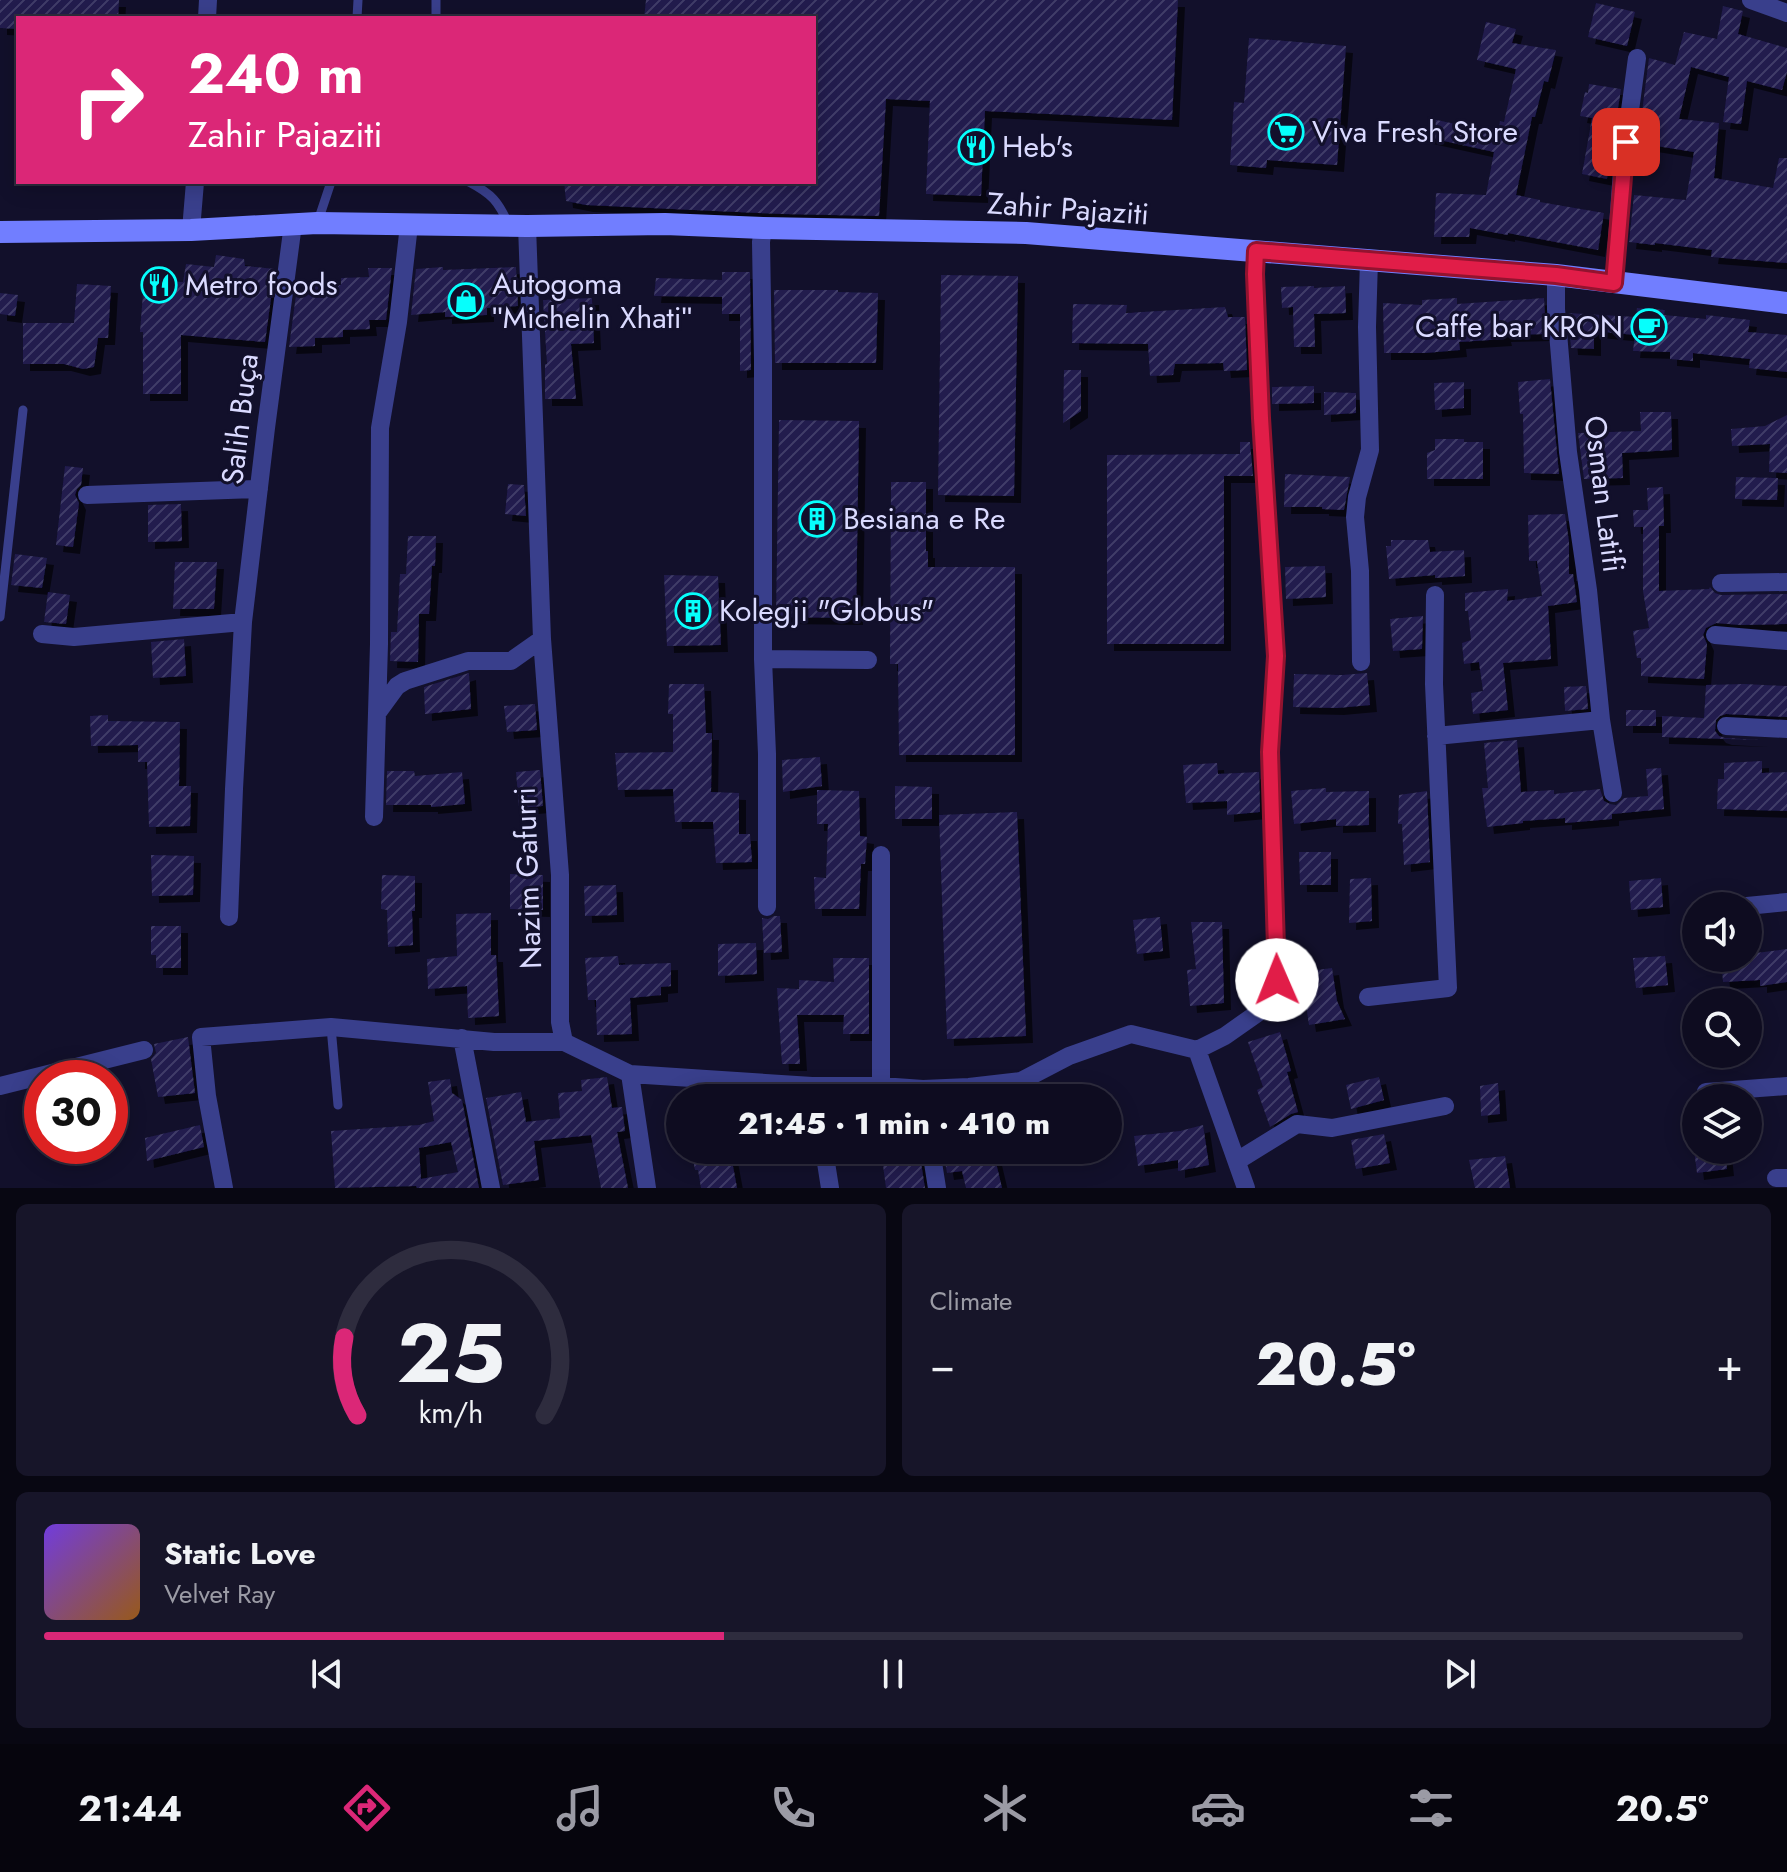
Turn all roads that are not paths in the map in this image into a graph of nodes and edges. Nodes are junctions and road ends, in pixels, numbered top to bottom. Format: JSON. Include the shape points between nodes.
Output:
{"nodes":[{"id":1,"x":1751,"y":0,"type":"edge"},
{"id":2,"x":1787,"y":13,"type":"edge"},
{"id":3,"x":1637,"y":58,"type":"dead end"},
{"id":4,"x":195,"y":184,"type":"edge"},
{"id":5,"x":330,"y":184,"type":"edge"},
{"id":6,"x":473,"y":184,"type":"edge"},
{"id":7,"x":317,"y":223,"type":"junction"},
{"id":8,"x":293,"y":224,"type":"junction"},
{"id":9,"x":409,"y":225,"type":"junction"},
{"id":10,"x":518,"y":225,"type":"junction"},
{"id":11,"x":763,"y":228,"type":"junction"},
{"id":12,"x":191,"y":230,"type":"junction"},
{"id":13,"x":0,"y":232,"type":"edge"},
{"id":14,"x":1256,"y":251,"type":"junction"},
{"id":15,"x":1369,"y":260,"type":"junction"},
{"id":16,"x":1556,"y":275,"type":"junction"},
{"id":17,"x":1614,"y":283,"type":"junction"},
{"id":18,"x":1787,"y":303,"type":"edge"},
{"id":19,"x":23,"y":410,"type":"dead end"},
{"id":20,"x":259,"y":489,"type":"junction"},
{"id":21,"x":87,"y":495,"type":"dead end"},
{"id":22,"x":1787,"y":582,"type":"edge"},
{"id":23,"x":1721,"y":583,"type":"dead end"},
{"id":24,"x":1435,"y":595,"type":"dead end"},
{"id":25,"x":0,"y":617,"type":"edge"},
{"id":26,"x":243,"y":622,"type":"junction"},
{"id":27,"x":42,"y":634,"type":"dead end"},
{"id":28,"x":1715,"y":635,"type":"dead end"},
{"id":29,"x":542,"y":639,"type":"junction"},
{"id":30,"x":1787,"y":641,"type":"edge"},
{"id":31,"x":763,"y":659,"type":"junction"},
{"id":32,"x":868,"y":660,"type":"dead end"},
{"id":33,"x":1361,"y":662,"type":"dead end"},
{"id":34,"x":377,"y":713,"type":"junction"},
{"id":35,"x":1601,"y":720,"type":"junction"},
{"id":36,"x":1726,"y":726,"type":"dead end"},
{"id":37,"x":1787,"y":729,"type":"edge"},
{"id":38,"x":1436,"y":736,"type":"junction"},
{"id":39,"x":1613,"y":793,"type":"dead end"},
{"id":40,"x":374,"y":817,"type":"dead end"},
{"id":41,"x":881,"y":855,"type":"dead end"},
{"id":42,"x":1787,"y":902,"type":"edge"},
{"id":43,"x":1762,"y":904,"type":"edge"},
{"id":44,"x":767,"y":907,"type":"dead end"},
{"id":45,"x":229,"y":912,"type":"dead end"},
{"id":46,"x":1368,"y":997,"type":"dead end"},
{"id":47,"x":331,"y":1027,"type":"junction"},
{"id":48,"x":462,"y":1038,"type":"junction"},
{"id":49,"x":564,"y":1042,"type":"junction"},
{"id":50,"x":144,"y":1050,"type":"dead end"},
{"id":51,"x":1197,"y":1050,"type":"junction"},
{"id":52,"x":630,"y":1074,"type":"junction"},
{"id":53,"x":732,"y":1084,"type":"edge"},
{"id":54,"x":881,"y":1084,"type":"edge"},
{"id":55,"x":995,"y":1084,"type":"edge"},
{"id":56,"x":0,"y":1086,"type":"edge"},
{"id":57,"x":1787,"y":1086,"type":"edge"},
{"id":58,"x":1762,"y":1088,"type":"edge"},
{"id":59,"x":338,"y":1105,"type":"dead end"},
{"id":60,"x":1445,"y":1106,"type":"dead end"},
{"id":61,"x":1237,"y":1161,"type":"junction"},
{"id":62,"x":826,"y":1164,"type":"edge"},
{"id":63,"x":933,"y":1164,"type":"edge"},
{"id":64,"x":224,"y":1188,"type":"edge"},
{"id":65,"x":491,"y":1188,"type":"edge"},
{"id":66,"x":647,"y":1188,"type":"edge"},
{"id":67,"x":830,"y":1188,"type":"edge"},
{"id":68,"x":937,"y":1188,"type":"edge"},
{"id":69,"x":1246,"y":1188,"type":"edge"}],
"edges":[{"from":1,"to":2,"type":"street"},
{"from":3,"to":17,"type":"street"},
{"from":4,"to":12,"type":"street"},
{"from":5,"to":7,"type":"lane"},
{"from":6,"to":10,"type":"lane","via":[[488,192]]},
{"from":7,"to":8,"type":"main road","name":"Zahir Pajaziti"},
{"from":7,"to":9,"type":"main road","name":"Zahir Pajaziti"},
{"from":8,"to":12,"type":"main road","name":"Zahir Pajaziti"},
{"from":8,"to":20,"type":"street","name":"Salih Buça"},
{"from":9,"to":10,"type":"main road","name":"Zahir Pajaziti"},
{"from":9,"to":34,"type":"street","via":[[380,428]]},
{"from":10,"to":11,"type":"main road","name":"Zahir Pajaziti"},
{"from":10,"to":29,"type":"street","name":"Nazim Gafurri"},
{"from":11,"to":14,"type":"main road","name":"Zahir Pajaziti","via":[[1026,233]]},
{"from":11,"to":31,"type":"street"},
{"from":12,"to":13,"type":"main road","name":"Zahir Pajaziti"},
{"from":14,"to":15,"type":"main road","name":"Zahir Pajaziti"},
{"from":14,"to":51,"type":"street","via":[[1276,656],[1270,752],[1277,980],[1269,1005]]},
{"from":15,"to":16,"type":"main road","name":"Zahir Pajaziti"},
{"from":15,"to":33,"type":"street","via":[[1370,450],[1355,517]]},
{"from":16,"to":17,"type":"main road","name":"Zahir Pajaziti"},
{"from":16,"to":35,"type":"street","name":"Osman Latifi","via":[[1568,452]]},
{"from":17,"to":18,"type":"main road","name":"Zahir Pajaziti"},
{"from":19,"to":25,"type":"lane"},
{"from":20,"to":21,"type":"street"},
{"from":20,"to":26,"type":"street","name":"Salih Buça"},
{"from":22,"to":23,"type":"street"},
{"from":24,"to":38,"type":"street"},
{"from":26,"to":27,"type":"street","via":[[74,637]]},
{"from":26,"to":45,"type":"street","name":"Salih Buça"},
{"from":28,"to":30,"type":"street"},
{"from":29,"to":34,"type":"street","via":[[511,661],[468,661],[405,681]]},
{"from":29,"to":49,"type":"street","name":"Nazim Gafurri","via":[[560,875]]},
{"from":31,"to":32,"type":"street"},
{"from":31,"to":44,"type":"street"},
{"from":34,"to":40,"type":"street"},
{"from":35,"to":38,"type":"street"},
{"from":35,"to":39,"type":"street","name":"Osman Latifi"},
{"from":36,"to":37,"type":"street"},
{"from":38,"to":46,"type":"street","via":[[1448,988]]},
{"from":41,"to":54,"type":"street"},
{"from":42,"to":43,"type":"street"},
{"from":47,"to":48,"type":"street"},
{"from":47,"to":59,"type":"lane"},
{"from":47,"to":64,"type":"street","via":[[201,1037]]},
{"from":48,"to":49,"type":"street"},
{"from":48,"to":65,"type":"street"},
{"from":49,"to":52,"type":"street"},
{"from":50,"to":56,"type":"street"},
{"from":51,"to":55,"type":"street","via":[[1131,1034],[1069,1056],[1021,1081]]},
{"from":51,"to":61,"type":"street"},
{"from":52,"to":53,"type":"street"},
{"from":52,"to":66,"type":"street"},
{"from":57,"to":58,"type":"street"},
{"from":60,"to":61,"type":"street","via":[[1332,1128],[1297,1124]]},
{"from":61,"to":69,"type":"street"},
{"from":62,"to":67,"type":"street"},
{"from":63,"to":68,"type":"street"}]}
